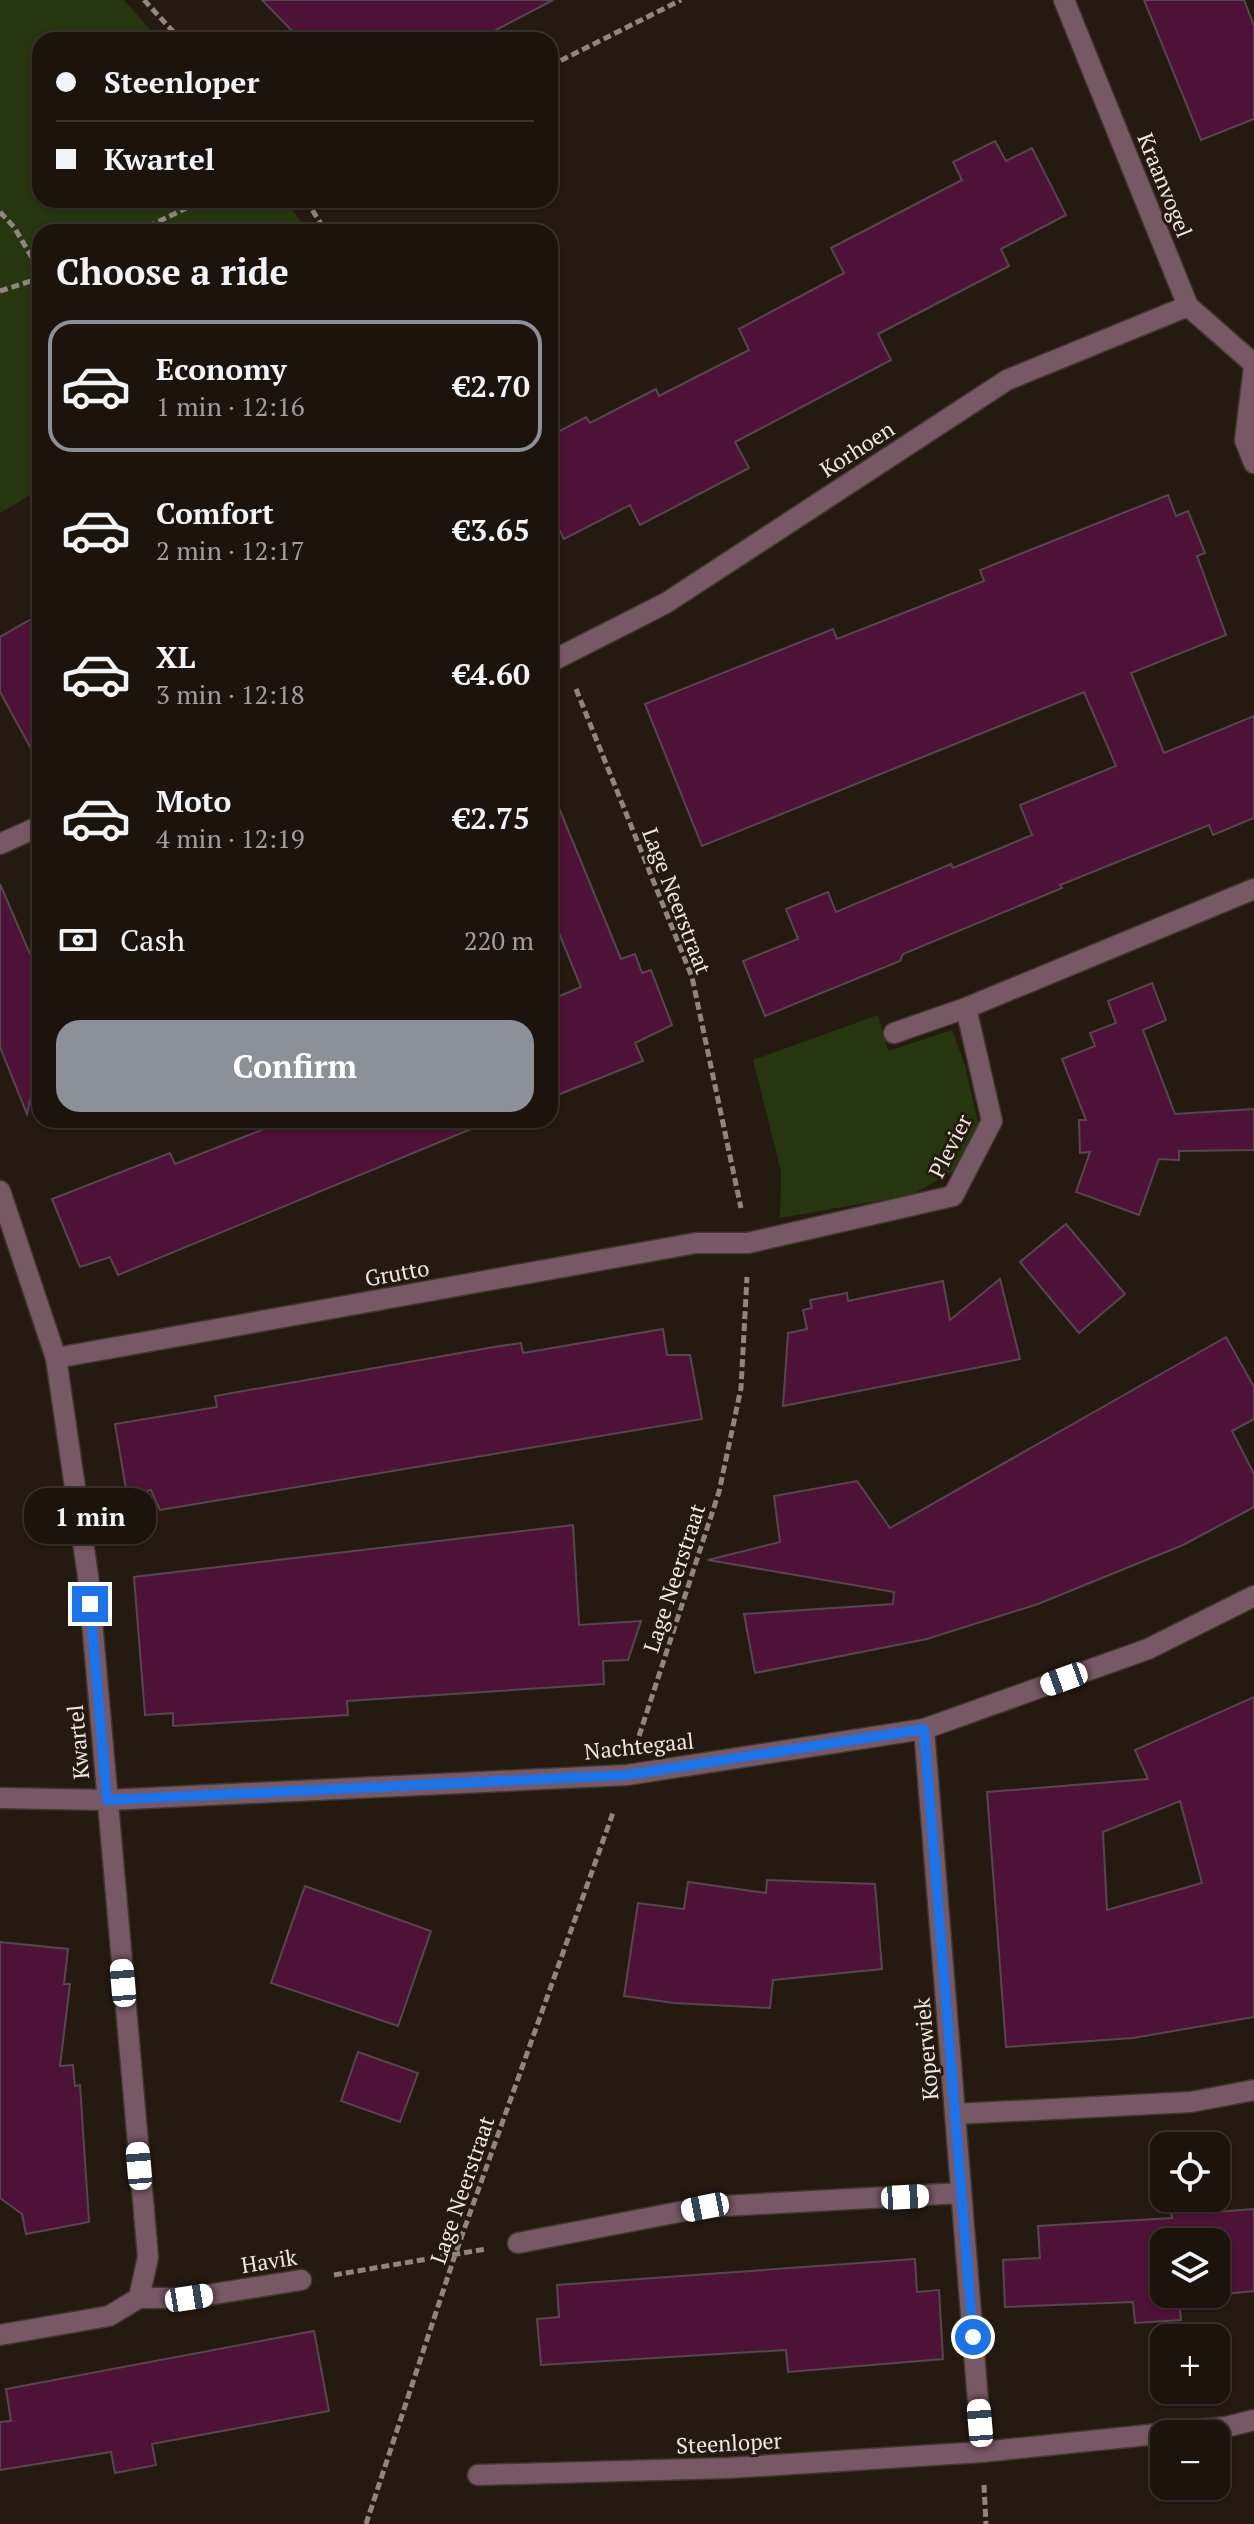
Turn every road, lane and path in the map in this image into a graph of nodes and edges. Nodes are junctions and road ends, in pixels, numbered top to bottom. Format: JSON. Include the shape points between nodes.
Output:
{"nodes":[{"id":1,"x":144,"y":0,"type":"edge"},
{"id":2,"x":681,"y":0,"type":"edge"},
{"id":3,"x":1064,"y":0,"type":"edge"},
{"id":4,"x":174,"y":32,"type":"edge"},
{"id":5,"x":558,"y":62,"type":"edge"},
{"id":6,"x":186,"y":208,"type":"edge"},
{"id":7,"x":0,"y":212,"type":"edge"},
{"id":8,"x":154,"y":224,"type":"edge"},
{"id":9,"x":32,"y":257,"type":"edge"},
{"id":10,"x":32,"y":281,"type":"edge"},
{"id":11,"x":0,"y":291,"type":"edge"},
{"id":12,"x":1188,"y":306,"type":"junction"},
{"id":13,"x":1254,"y":366,"type":"edge"},
{"id":14,"x":1254,"y":463,"type":"edge"},
{"id":15,"x":558,"y":658,"type":"edge"},
{"id":16,"x":558,"y":664,"type":"edge"},
{"id":17,"x":32,"y":830,"type":"edge"},
{"id":18,"x":0,"y":844,"type":"edge"},
{"id":19,"x":1254,"y":889,"type":"edge"},
{"id":20,"x":966,"y":1008,"type":"junction"},
{"id":21,"x":894,"y":1033,"type":"dead end"},
{"id":22,"x":0,"y":1191,"type":"edge"},
{"id":23,"x":748,"y":1243,"type":"junction"},
{"id":24,"x":56,"y":1358,"type":"junction"},
{"id":25,"x":1254,"y":1596,"type":"edge"},
{"id":26,"x":924,"y":1729,"type":"junction"},
{"id":27,"x":627,"y":1775,"type":"junction"},
{"id":28,"x":0,"y":1798,"type":"edge"},
{"id":29,"x":107,"y":1800,"type":"junction"},
{"id":30,"x":1254,"y":2090,"type":"edge"},
{"id":31,"x":955,"y":2114,"type":"junction"},
{"id":32,"x":961,"y":2193,"type":"junction"},
{"id":33,"x":518,"y":2243,"type":"dead end"},
{"id":34,"x":455,"y":2255,"type":"junction"},
{"id":35,"x":301,"y":2280,"type":"joint"},
{"id":36,"x":139,"y":2298,"type":"junction"},
{"id":37,"x":0,"y":2335,"type":"edge"},
{"id":38,"x":1254,"y":2420,"type":"edge"},
{"id":39,"x":982,"y":2452,"type":"junction"},
{"id":40,"x":478,"y":2475,"type":"dead end"},
{"id":41,"x":366,"y":2524,"type":"edge"}],
"edges":[{"from":1,"to":4,"type":"path"},
{"from":2,"to":5,"type":"path"},
{"from":3,"to":12,"type":"street","name":"Kraanvogel"},
{"from":6,"to":8,"type":"path"},
{"from":7,"to":9,"type":"path"},
{"from":10,"to":11,"type":"path"},
{"from":12,"to":13,"type":"street","name":"Kraanvogel"},
{"from":12,"to":15,"type":"street","name":"Korhoen","via":[[1007,380],[666,603]]},
{"from":13,"to":14,"type":"street","name":"Kraanvogel","via":[[1245,440]]},
{"from":16,"to":23,"type":"path","name":"Lage Neerstraat","via":[[692,977]]},
{"from":17,"to":18,"type":"street"},
{"from":19,"to":20,"type":"street"},
{"from":20,"to":21,"type":"street"},
{"from":20,"to":23,"type":"street","name":"Plevier","via":[[992,1121],[953,1196]]},
{"from":22,"to":24,"type":"street","name":"Kwartel"},
{"from":23,"to":24,"type":"street","name":"Grutto","via":[[696,1243]]},
{"from":23,"to":27,"type":"path","name":"Lage Neerstraat","via":[[741,1388],[719,1492]]},
{"from":24,"to":29,"type":"street","name":"Kwartel","via":[[88,1576]]},
{"from":25,"to":26,"type":"street","name":"Nachtegaal","via":[[1148,1649]]},
{"from":26,"to":27,"type":"street","name":"Nachtegaal"},
{"from":26,"to":31,"type":"street","name":"Koperwiek"},
{"from":27,"to":29,"type":"street","name":"Nachtegaal"},
{"from":27,"to":34,"type":"path","name":"Lage Neerstraat"},
{"from":28,"to":29,"type":"street","name":"Nachtegaal"},
{"from":29,"to":36,"type":"street","name":"Kwartel","via":[[148,2257]]},
{"from":30,"to":31,"type":"street","name":"Koperwiek","via":[[1191,2102]]},
{"from":31,"to":32,"type":"street"},
{"from":32,"to":33,"type":"street","via":[[705,2207]]},
{"from":32,"to":39,"type":"street"},
{"from":34,"to":35,"type":"path","name":"Havik"},
{"from":34,"to":41,"type":"path","name":"Lage Neerstraat"},
{"from":35,"to":36,"type":"street","name":"Havik","via":[[189,2298]]},
{"from":36,"to":37,"type":"street","name":"Havik","via":[[109,2316]]},
{"from":38,"to":39,"type":"street","name":"Steenloper"},
{"from":39,"to":40,"type":"street","name":"Steenloper","via":[[728,2468]]}]}
